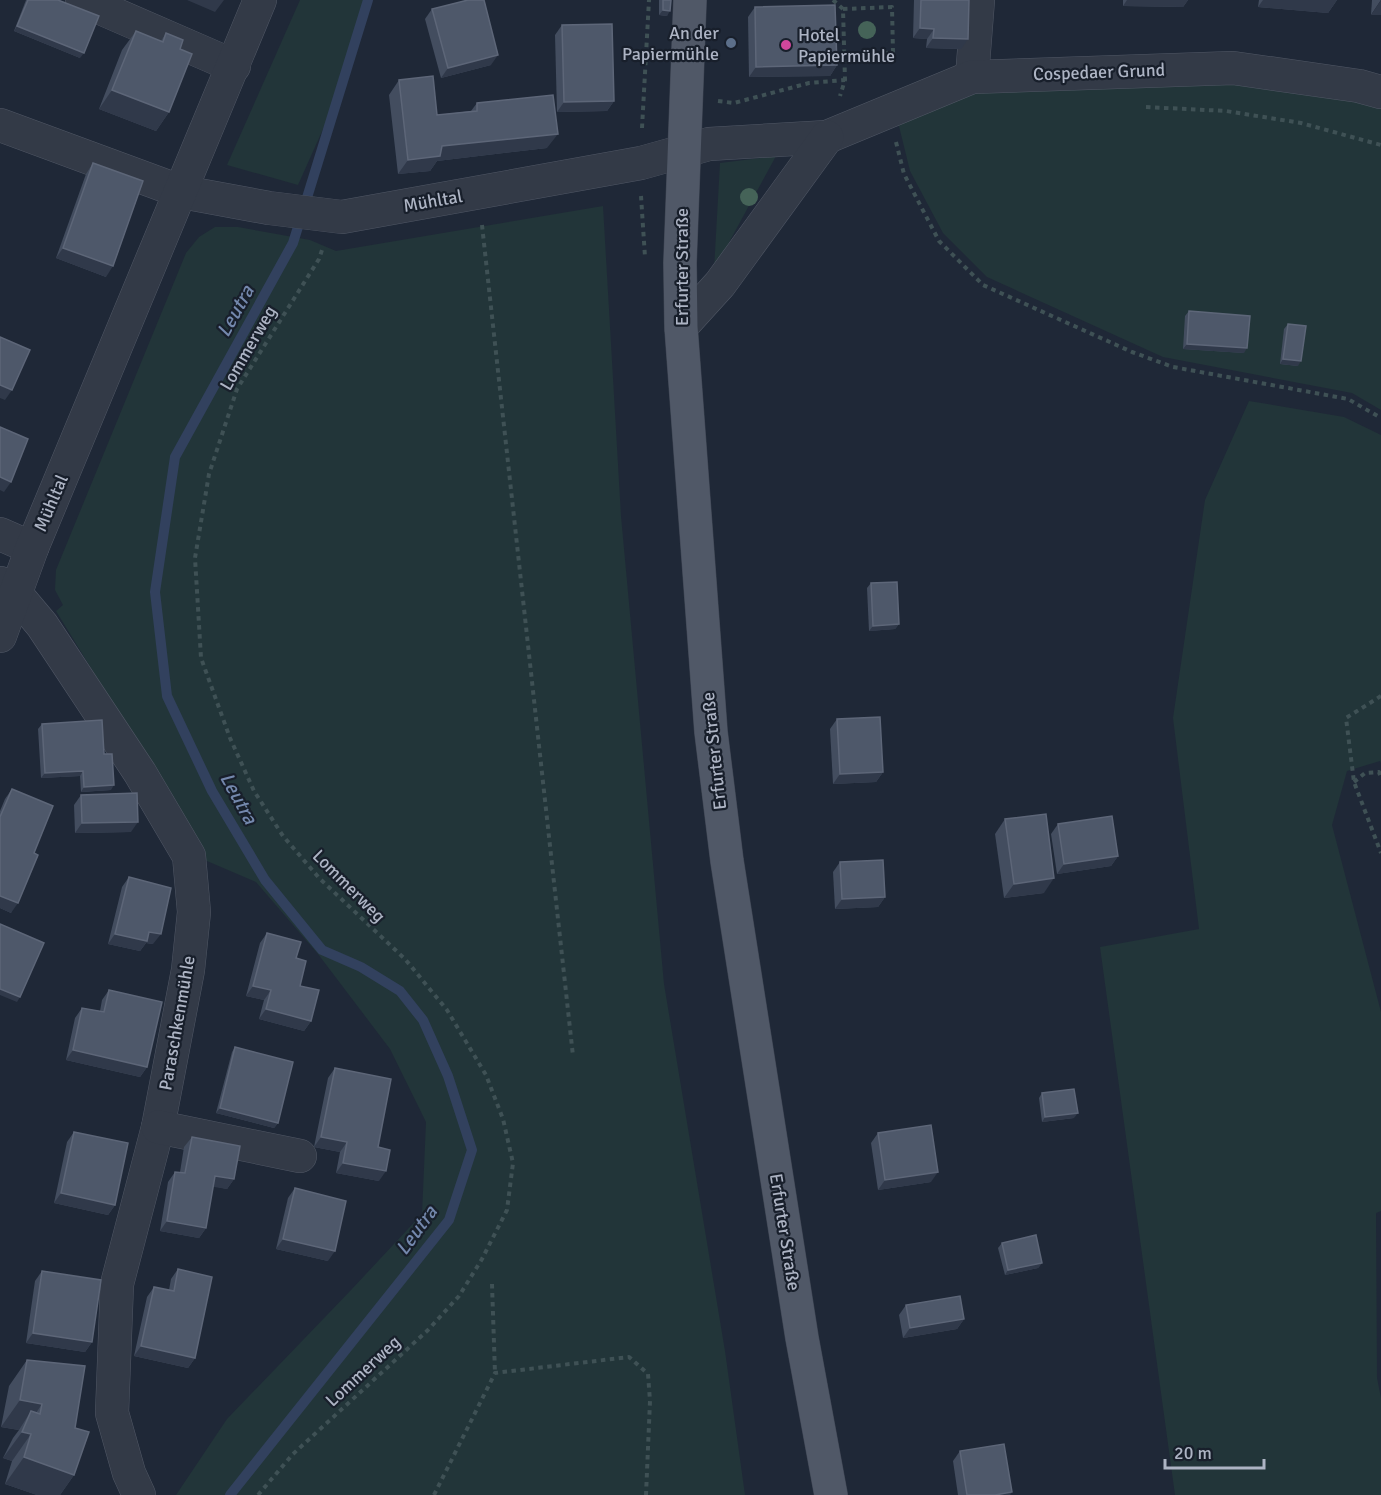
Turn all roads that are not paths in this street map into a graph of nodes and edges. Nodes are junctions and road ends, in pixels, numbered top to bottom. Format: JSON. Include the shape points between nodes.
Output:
{"nodes":[{"id":1,"x":82,"y":0,"type":"edge"},
{"id":2,"x":260,"y":0,"type":"edge"},
{"id":3,"x":690,"y":0,"type":"edge"},
{"id":4,"x":978,"y":0,"type":"edge"},
{"id":5,"x":234,"y":66,"type":"junction"},
{"id":6,"x":972,"y":77,"type":"junction"},
{"id":7,"x":1381,"y":92,"type":"edge"},
{"id":8,"x":0,"y":125,"type":"edge"},
{"id":9,"x":827,"y":137,"type":"junction"},
{"id":10,"x":683,"y":151,"type":"junction"},
{"id":11,"x":182,"y":192,"type":"junction"},
{"id":12,"x":681,"y":327,"type":"junction"},
{"id":13,"x":0,"y":534,"type":"edge"},
{"id":14,"x":32,"y":548,"type":"junction"},
{"id":15,"x":8,"y":589,"type":"edge"},
{"id":16,"x":0,"y":636,"type":"edge"},
{"id":17,"x":158,"y":1126,"type":"junction"},
{"id":18,"x":300,"y":1156,"type":"dead end"},
{"id":19,"x":139,"y":1495,"type":"edge"},
{"id":20,"x":831,"y":1495,"type":"edge"}],
"edges":[{"from":1,"to":5,"type":"street"},
{"from":2,"to":5,"type":"street","name":"Mühltal"},
{"from":3,"to":10,"type":"main road","name":"Erfurter Straße"},
{"from":4,"to":6,"type":"street"},
{"from":5,"to":11,"type":"street","name":"Mühltal"},
{"from":6,"to":7,"type":"street","name":"Cospedaer Grund","via":[[1233,68]]},
{"from":6,"to":9,"type":"street","name":"Cospedaer Grund"},
{"from":8,"to":11,"type":"street","name":"Mühltal"},
{"from":9,"to":10,"type":"street","name":"Cospedaer Grund","via":[[709,144]]},
{"from":9,"to":12,"type":"street","via":[[720,284]]},
{"from":10,"to":11,"type":"street","name":"Mühltal","via":[[641,163],[342,217]]},
{"from":10,"to":12,"type":"main road","name":"Erfurter Straße"},
{"from":11,"to":14,"type":"street","name":"Mühltal"},
{"from":12,"to":20,"type":"main road","name":"Erfurter Straße","via":[[711,732],[727,861],[802,1338]]},
{"from":13,"to":14,"type":"street"},
{"from":14,"to":15,"type":"street","name":"Mühltal"},
{"from":15,"to":16,"type":"street","name":"Mühltal"},
{"from":15,"to":17,"type":"street","name":"Paraschkenmühle","via":[[42,625],[73,670],[189,856],[194,912],[188,970]]},
{"from":17,"to":18,"type":"street"},
{"from":17,"to":19,"type":"street","name":"Paraschkenmühle","via":[[117,1284],[112,1413]]}]}
